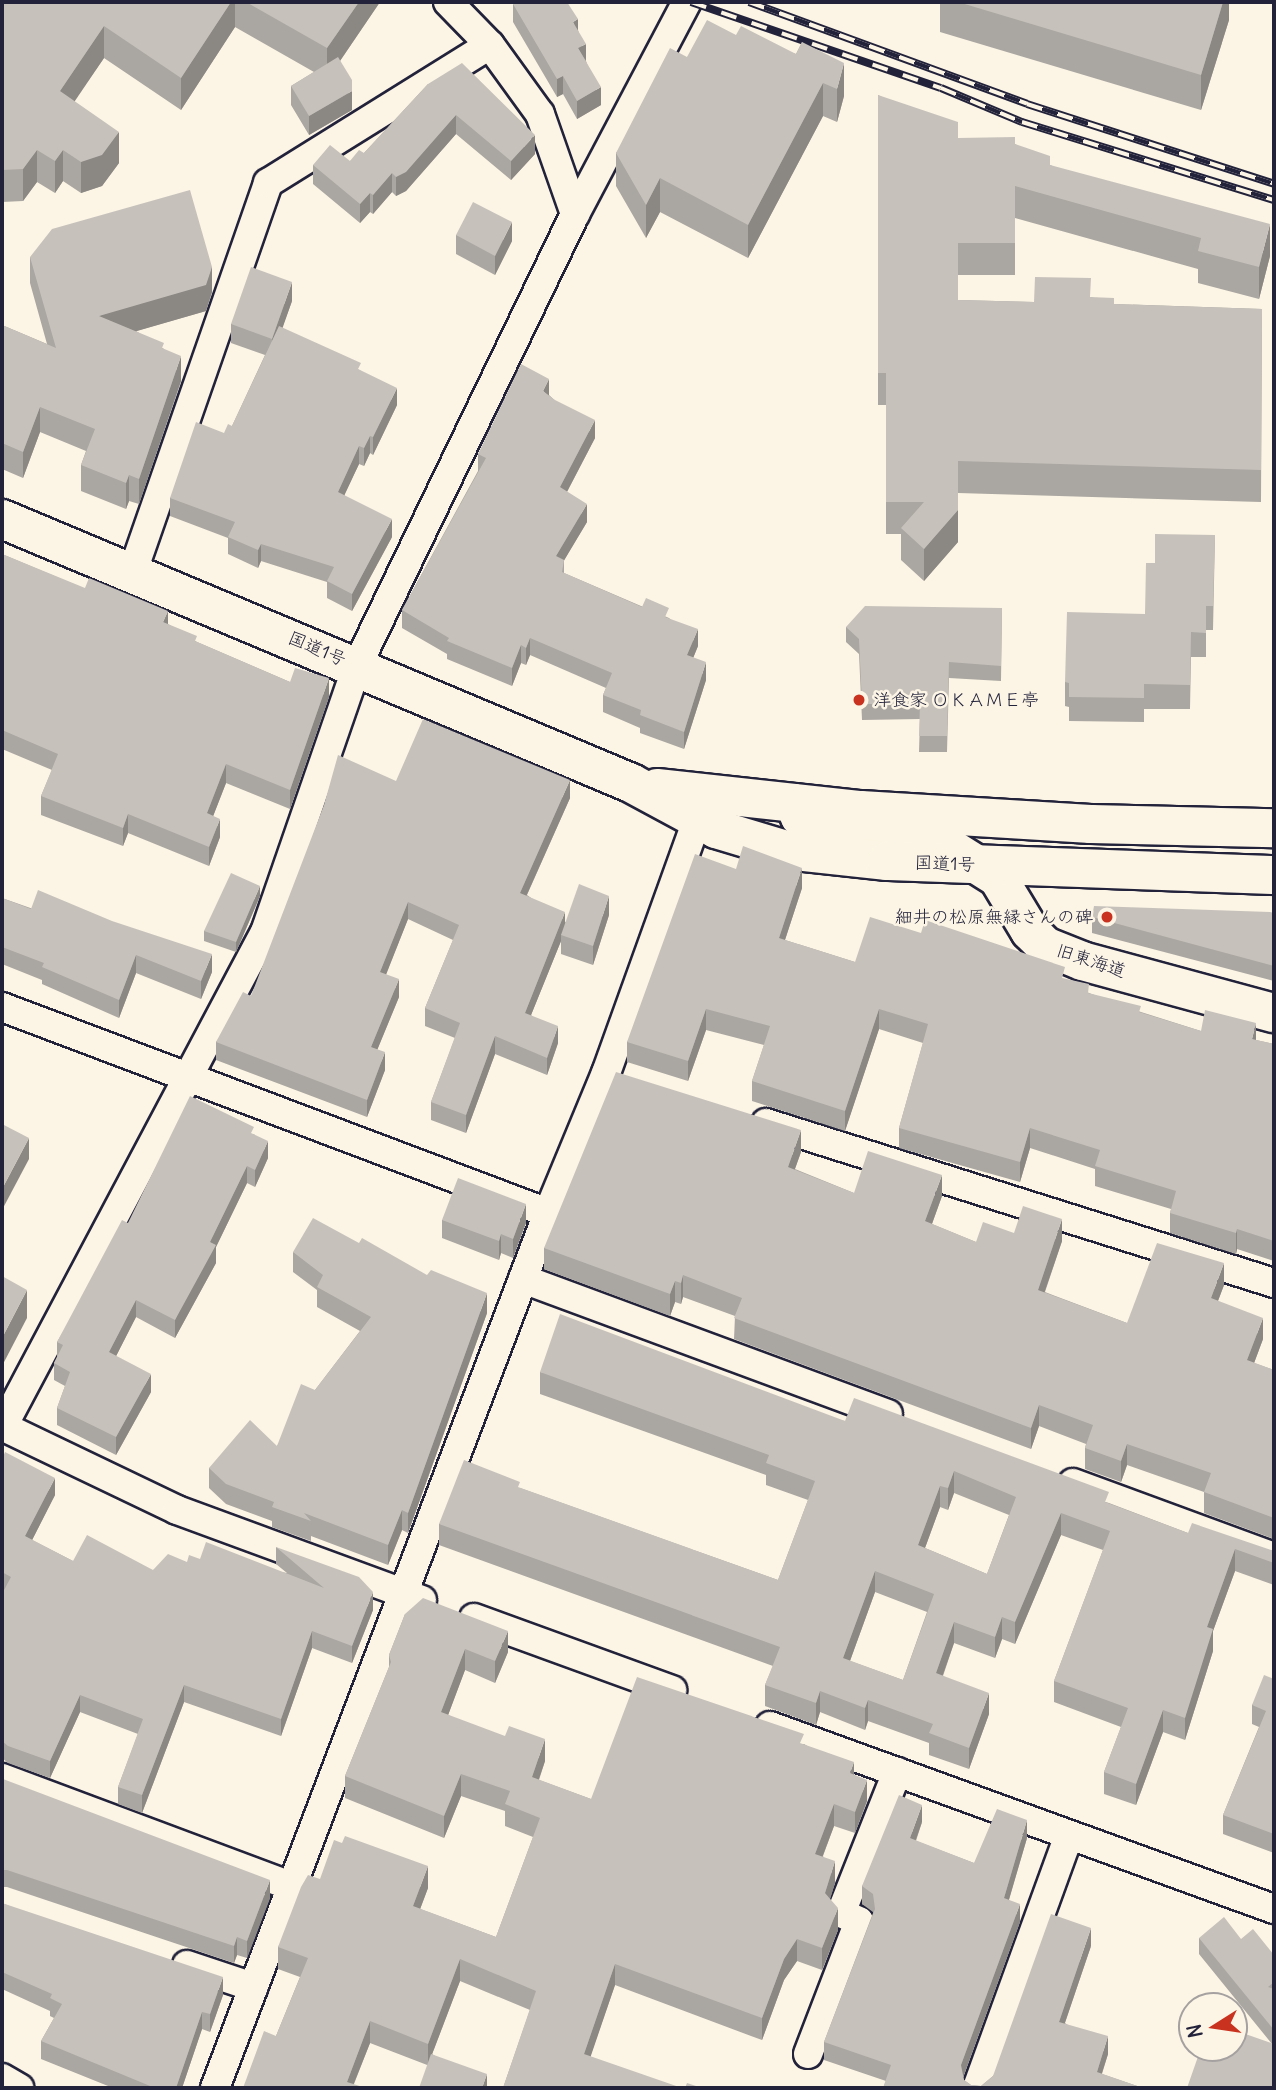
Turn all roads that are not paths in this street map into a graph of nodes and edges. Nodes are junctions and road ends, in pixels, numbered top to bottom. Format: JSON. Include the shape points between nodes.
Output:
{"nodes":[{"id":1,"x":448,"y":2,"type":"edge"},
{"id":2,"x":687,"y":2,"type":"edge"},
{"id":3,"x":490,"y":45,"type":"junction"},
{"id":4,"x":575,"y":214,"type":"junction"},
{"id":5,"x":2,"y":519,"type":"edge"},
{"id":6,"x":133,"y":571,"type":"junction"},
{"id":7,"x":357,"y":666,"type":"junction"},
{"id":8,"x":794,"y":803,"type":"junction"},
{"id":9,"x":702,"y":806,"type":"junction"},
{"id":10,"x":1274,"y":828,"type":"edge"},
{"id":11,"x":979,"y":865,"type":"junction"},
{"id":12,"x":1274,"y":875,"type":"edge"},
{"id":13,"x":2,"y":1007,"type":"edge"},
{"id":14,"x":1274,"y":1013,"type":"edge"},
{"id":15,"x":184,"y":1078,"type":"junction"},
{"id":16,"x":737,"y":1114,"type":"edge"},
{"id":17,"x":548,"y":1213,"type":"junction"},
{"id":18,"x":523,"y":1279,"type":"junction"},
{"id":19,"x":1274,"y":1283,"type":"edge"},
{"id":20,"x":911,"y":1423,"type":"edge"},
{"id":21,"x":2,"y":1427,"type":"edge"},
{"id":22,"x":1041,"y":1471,"type":"edge"},
{"id":23,"x":1274,"y":1558,"type":"edge"},
{"id":24,"x":405,"y":1593,"type":"junction"},
{"id":25,"x":702,"y":1701,"type":"edge"},
{"id":26,"x":741,"y":1715,"type":"edge"},
{"id":27,"x":897,"y":1772,"type":"junction"},
{"id":28,"x":2,"y":1778,"type":"edge"},
{"id":29,"x":1069,"y":1835,"type":"junction"},
{"id":30,"x":291,"y":1886,"type":"junction"},
{"id":31,"x":1274,"y":1909,"type":"edge"},
{"id":32,"x":160,"y":1956,"type":"edge"},
{"id":33,"x":253,"y":1987,"type":"junction"},
{"id":34,"x":808,"y":2054,"type":"dead end"},
{"id":35,"x":2,"y":2078,"type":"edge"},
{"id":36,"x":19,"y":2088,"type":"edge"},
{"id":37,"x":215,"y":2088,"type":"edge"},
{"id":38,"x":977,"y":2088,"type":"edge"}],
"edges":[{"from":1,"to":3,"type":"street"},
{"from":2,"to":4,"type":"street"},
{"from":3,"to":4,"type":"street","via":[[540,114]]},
{"from":3,"to":6,"type":"street","via":[[268,183]]},
{"from":4,"to":7,"type":"street"},
{"from":5,"to":6,"type":"main road","name":"国道1号"},
{"from":6,"to":7,"type":"main road","name":"国道1号"},
{"from":7,"to":9,"type":"main road","name":"国道1号","via":[[631,783]]},
{"from":7,"to":15,"type":"street","via":[[265,932]]},
{"from":8,"to":9,"type":"main road","name":"国道1号"},
{"from":8,"to":10,"type":"main road","name":"国道1号","via":[[1091,824]]},
{"from":8,"to":11,"type":"main road","name":"旧東海道","via":[[800,817],[813,825],[929,840]]},
{"from":9,"to":11,"type":"main road","name":"国道1号","via":[[716,829],[823,857]]},
{"from":9,"to":17,"type":"street","via":[[619,1077]]},
{"from":11,"to":12,"type":"main road","name":"国道1号"},
{"from":11,"to":14,"type":"main road","name":"旧東海道","via":[[998,878],[1030,931],[1045,946],[1082,961]]},
{"from":13,"to":15,"type":"street"},
{"from":15,"to":17,"type":"street"},
{"from":15,"to":21,"type":"street"},
{"from":16,"to":19,"type":"street"},
{"from":17,"to":18,"type":"street"},
{"from":18,"to":20,"type":"street"},
{"from":18,"to":24,"type":"street"},
{"from":21,"to":24,"type":"street","via":[[177,1510]]},
{"from":22,"to":23,"type":"street"},
{"from":24,"to":25,"type":"street"},
{"from":24,"to":30,"type":"street"},
{"from":26,"to":27,"type":"street"},
{"from":27,"to":29,"type":"street"},
{"from":27,"to":34,"type":"street","via":[[841,1913],[859,1921]]},
{"from":28,"to":30,"type":"street"},
{"from":29,"to":31,"type":"street"},
{"from":29,"to":38,"type":"street"},
{"from":30,"to":33,"type":"street"},
{"from":32,"to":33,"type":"street"},
{"from":33,"to":37,"type":"street"},
{"from":35,"to":36,"type":"street"}]}
